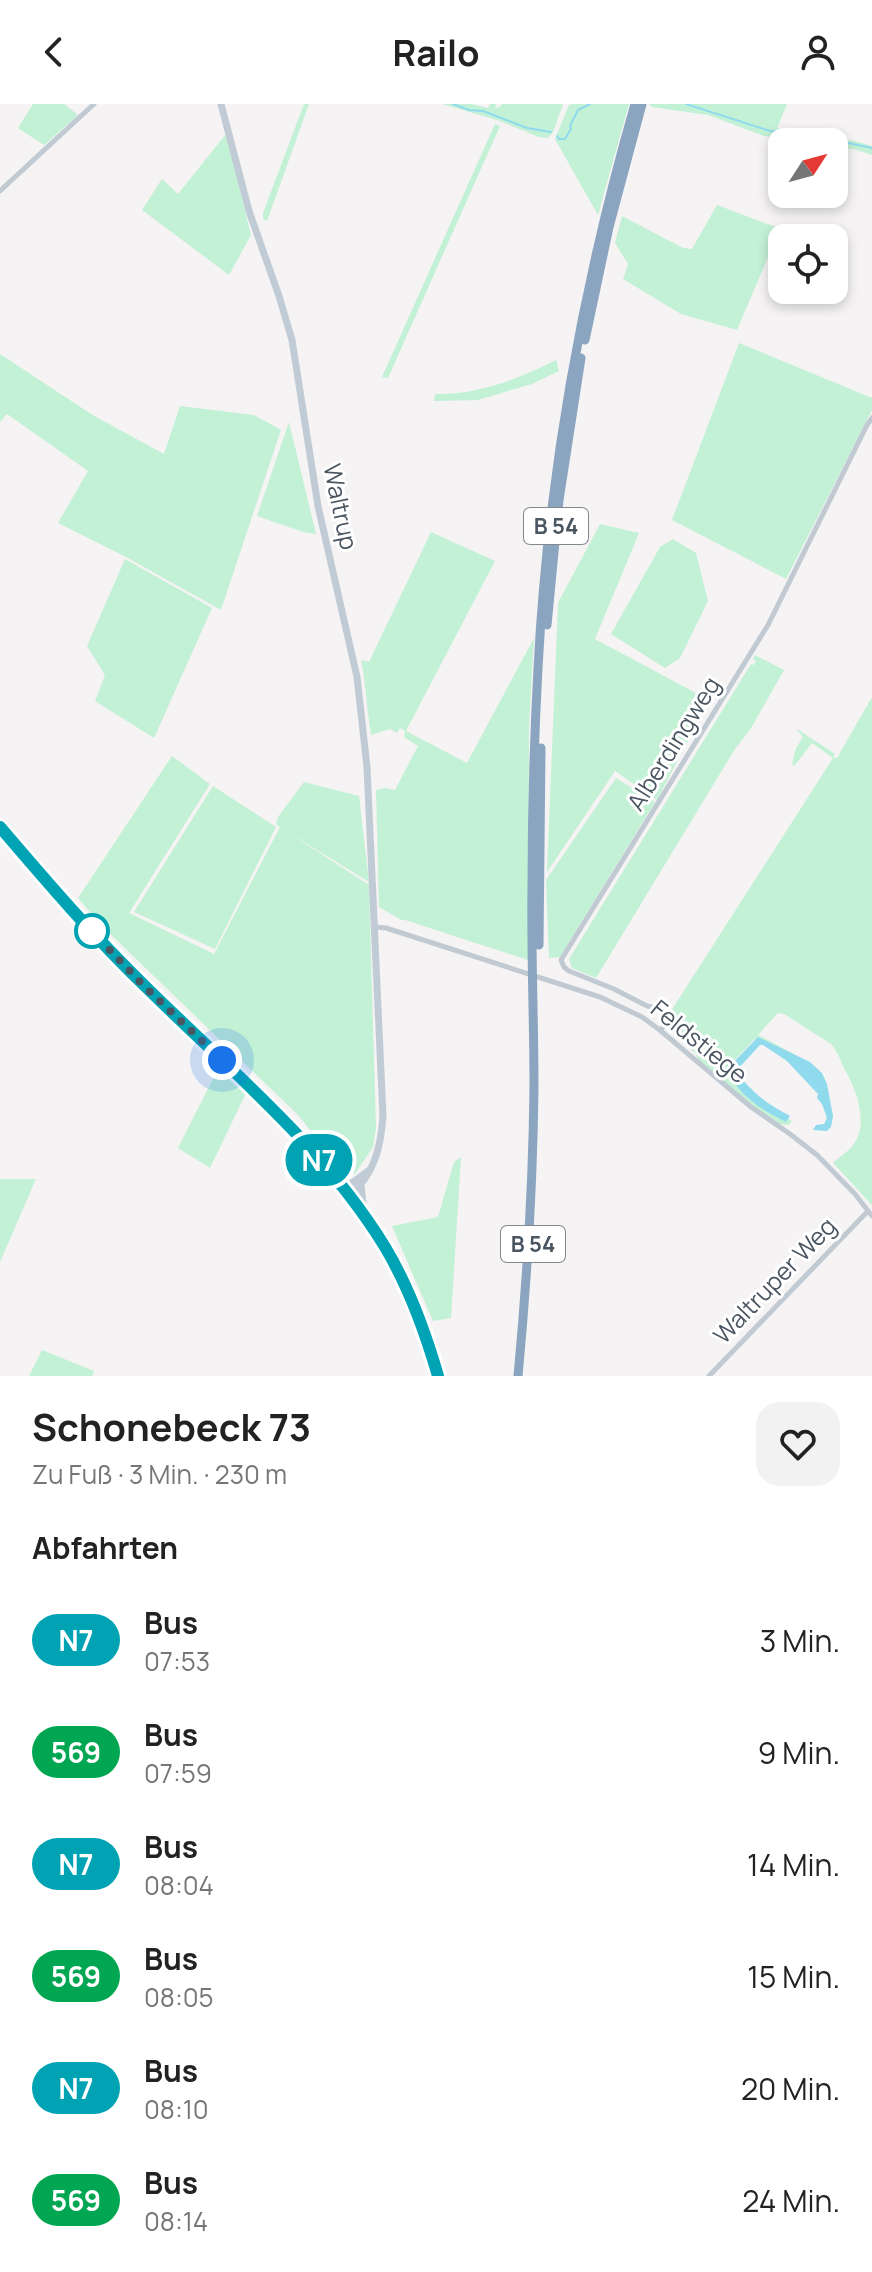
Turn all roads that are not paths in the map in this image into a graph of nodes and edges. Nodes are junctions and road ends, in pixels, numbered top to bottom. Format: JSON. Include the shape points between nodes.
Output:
{"nodes":[{"id":1,"x":94,"y":104,"type":"edge"},
{"id":2,"x":221,"y":104,"type":"edge"},
{"id":3,"x":635,"y":104,"type":"edge"},
{"id":4,"x":642,"y":104,"type":"edge"},
{"id":5,"x":0,"y":191,"type":"edge"},
{"id":6,"x":872,"y":418,"type":"edge"},
{"id":7,"x":0,"y":827,"type":"edge"},
{"id":8,"x":375,"y":927,"type":"junction"},
{"id":9,"x":661,"y":1031,"type":"junction"},
{"id":10,"x":370,"y":1169,"type":"junction"},
{"id":11,"x":361,"y":1186,"type":"junction"},
{"id":12,"x":346,"y":1192,"type":"junction"},
{"id":13,"x":870,"y":1214,"type":"edge"},
{"id":14,"x":370,"y":1225,"type":"junction"},
{"id":15,"x":438,"y":1376,"type":"edge"},
{"id":16,"x":521,"y":1376,"type":"edge"},
{"id":17,"x":709,"y":1376,"type":"edge"}],
"edges":[{"from":1,"to":5,"type":"street"},
{"from":2,"to":8,"type":"main road","name":"Waltrup","via":[[292,340],[318,506],[354,658],[367,767]]},
{"from":3,"to":16,"type":"highway","number":"B 54","via":[[577,345],[542,602],[532,841],[532,1157]]},
{"from":4,"to":16,"type":"highway","number":"B 54","via":[[584,343],[551,576],[540,758],[536,1192]]},
{"from":6,"to":9,"type":"street","name":"Alberdingweg","via":[[768,625],[561,960],[569,971],[663,1009],[667,1020]]},
{"from":7,"to":12,"type":"main road","via":[[143,985],[284,1121]]},
{"from":8,"to":9,"type":"street","name":"Feldstiege","via":[[621,1006]]},
{"from":8,"to":10,"type":"main road","name":"Waltrup","via":[[383,1116],[381,1142]]},
{"from":9,"to":13,"type":"street","name":"Feldstiege","via":[[817,1155]]},
{"from":10,"to":11,"type":"main road","name":"Waltrup"},
{"from":10,"to":12,"type":"main road"},
{"from":11,"to":12,"type":"main road"},
{"from":11,"to":14,"type":"main road"},
{"from":12,"to":14,"type":"main road"},
{"from":13,"to":17,"type":"street","name":"Waltruper Weg"},
{"from":14,"to":15,"type":"main road","via":[[408,1292]]}]}
